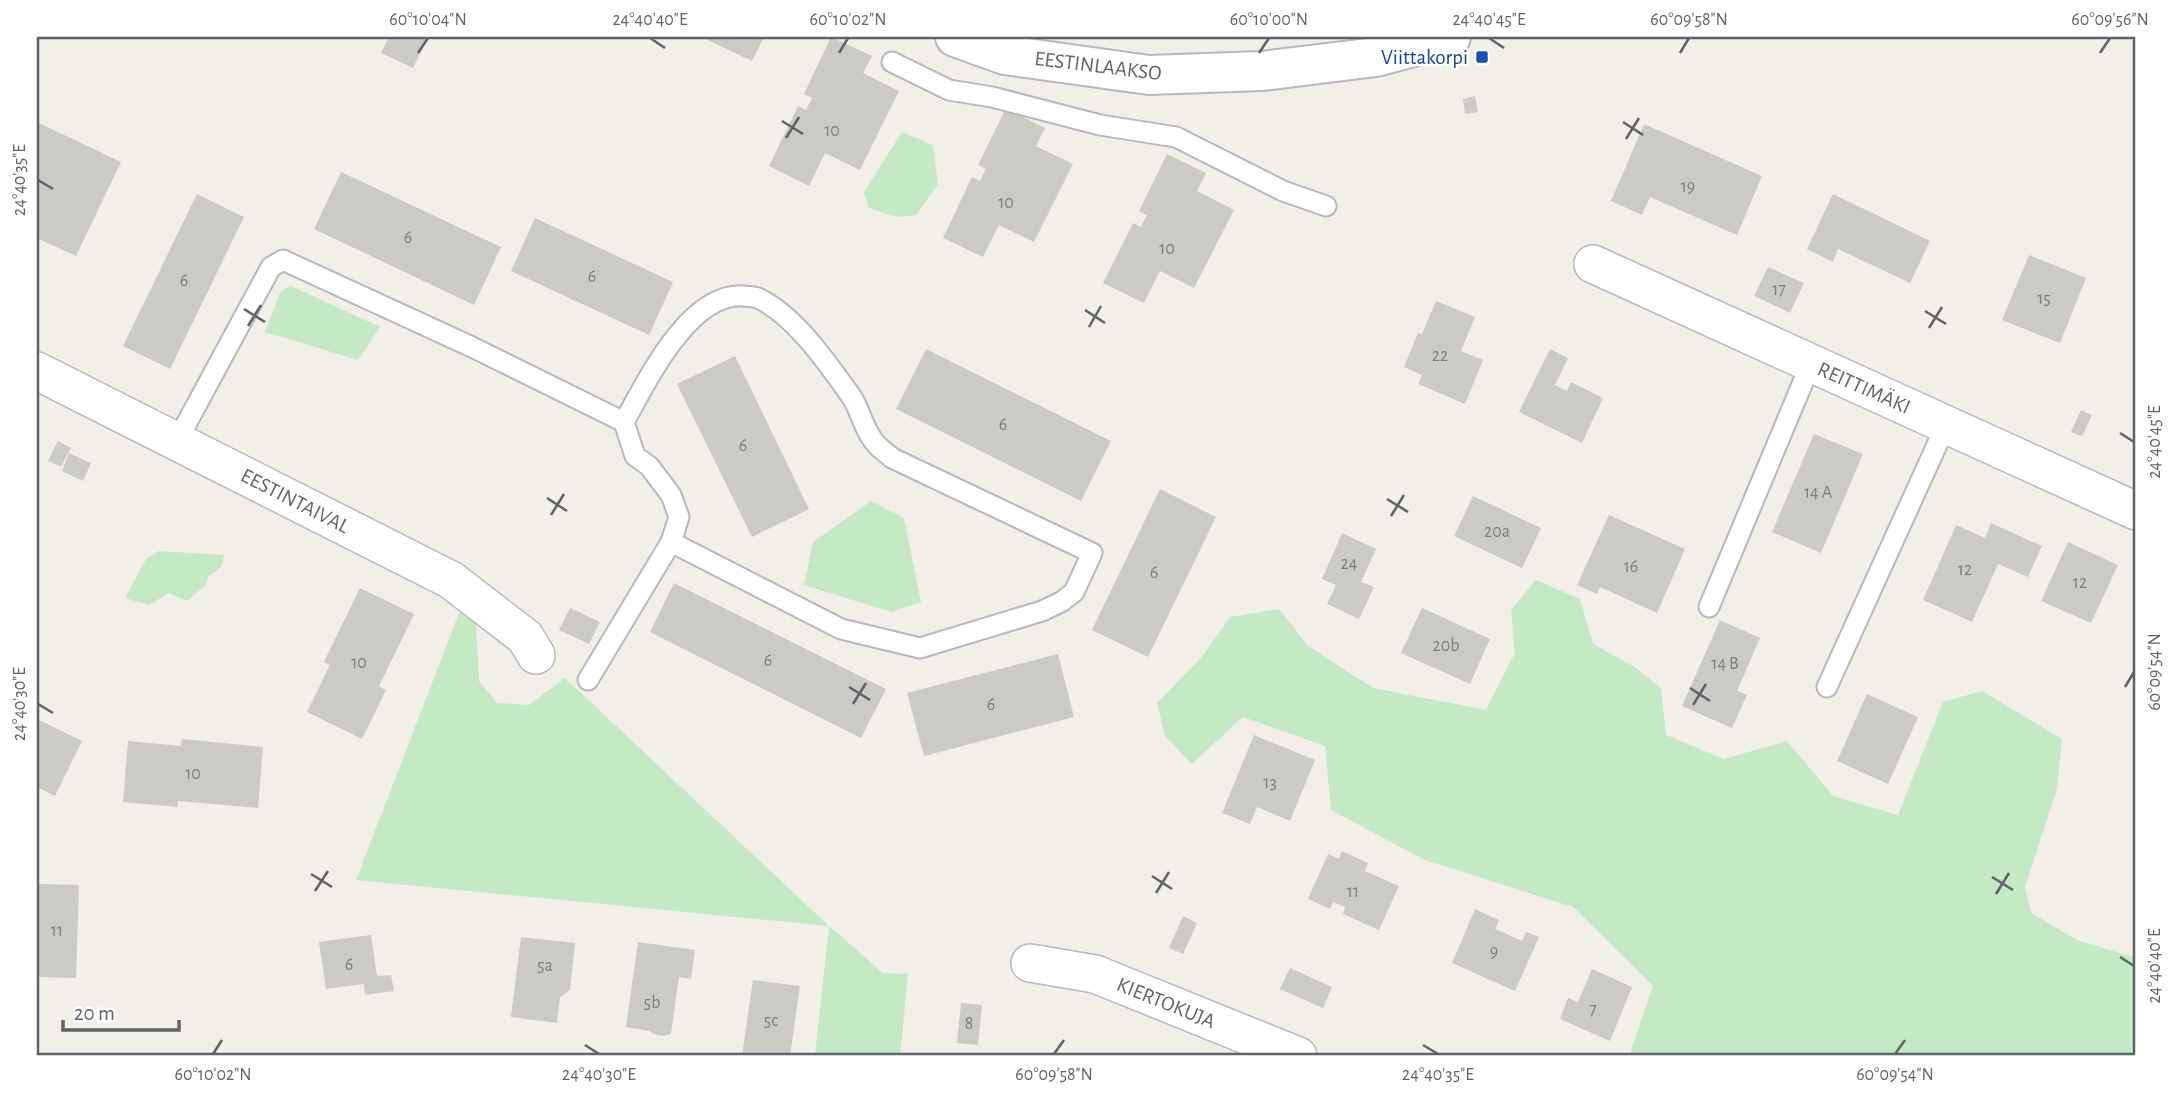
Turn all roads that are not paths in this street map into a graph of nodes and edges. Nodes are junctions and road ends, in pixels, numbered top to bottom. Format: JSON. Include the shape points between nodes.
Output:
{"nodes":[{"id":1,"x":955,"y":37,"type":"edge"},
{"id":2,"x":1451,"y":37,"type":"edge"},
{"id":3,"x":892,"y":62,"type":"dead end"},
{"id":4,"x":1326,"y":206,"type":"dead end"},
{"id":5,"x":1593,"y":264,"type":"dead end"},
{"id":6,"x":1811,"y":363,"type":"junction"},
{"id":7,"x":37,"y":371,"type":"edge"},
{"id":8,"x":624,"y":422,"type":"junction"},
{"id":9,"x":1946,"y":425,"type":"junction"},
{"id":10,"x":177,"y":441,"type":"junction"},
{"id":11,"x":2136,"y":511,"type":"edge"},
{"id":12,"x":671,"y":542,"type":"junction"},
{"id":13,"x":1709,"y":607,"type":"dead end"},
{"id":14,"x":537,"y":655,"type":"dead end"},
{"id":15,"x":588,"y":680,"type":"dead end"},
{"id":16,"x":1827,"y":687,"type":"dead end"},
{"id":17,"x":1030,"y":963,"type":"dead end"},
{"id":18,"x":1298,"y":1056,"type":"edge"}],
"edges":[{"from":1,"to":2,"type":"street","name":"EESTINLAAKSO","via":[[1005,55],[1149,75],[1262,71],[1376,57]]},
{"from":3,"to":4,"type":"lane","via":[[949,89],[1100,125],[1176,137],[1283,191]]},
{"from":5,"to":6,"type":"street","name":"REITTIMÄKI"},
{"from":6,"to":9,"type":"street","name":"REITTIMÄKI"},
{"from":6,"to":13,"type":"lane"},
{"from":7,"to":10,"type":"street","name":"EESTINTAIVAL"},
{"from":8,"to":10,"type":"lane","via":[[283,260],[271,267]]},
{"from":8,"to":12,"type":"lane","via":[[635,456],[649,466],[671,495],[679,517]]},
{"from":8,"to":12,"type":"lane","via":[[657,363],[692,318],[733,295],[758,298],[818,350],[853,400],[874,443],[892,458],[1092,553],[1074,592],[1061,602],[920,648],[841,629]]},
{"from":9,"to":11,"type":"street","name":"REITTIMÄKI"},
{"from":9,"to":16,"type":"lane"},
{"from":10,"to":14,"type":"street","name":"EESTINTAIVAL","via":[[451,580],[525,637]]},
{"from":12,"to":15,"type":"lane"},
{"from":17,"to":18,"type":"street","name":"KIERTOKUJA","via":[[1095,974]]}]}
